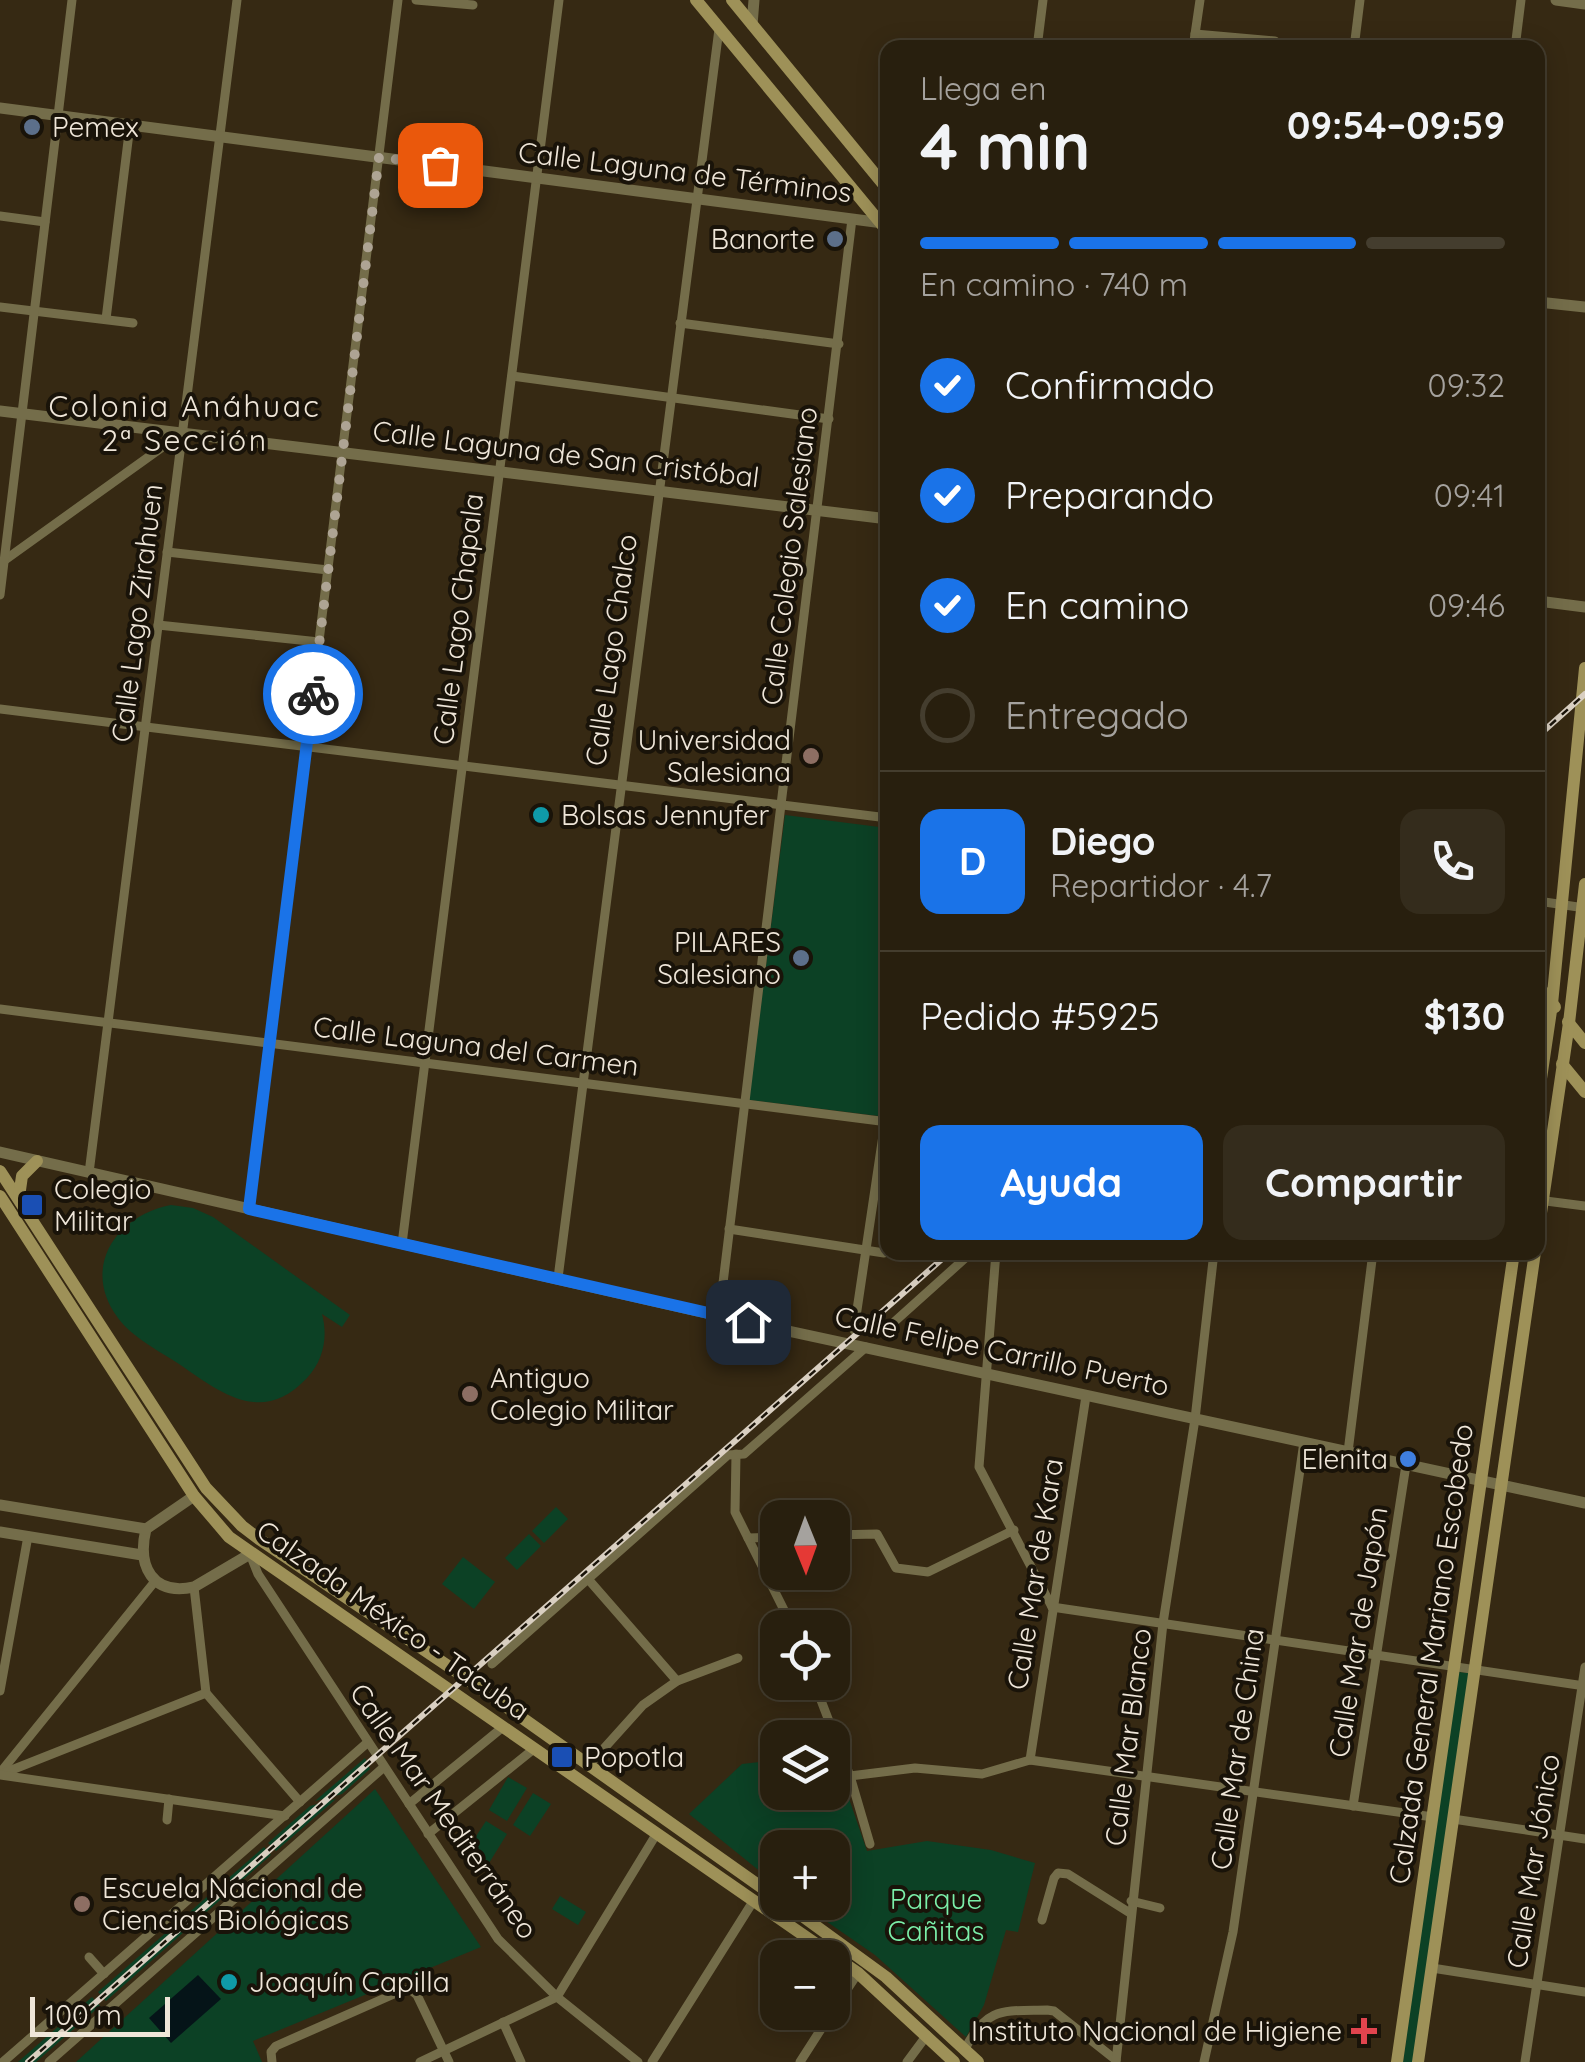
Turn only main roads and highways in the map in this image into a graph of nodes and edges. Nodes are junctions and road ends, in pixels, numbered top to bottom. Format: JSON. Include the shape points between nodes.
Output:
{"nodes":[{"id":1,"x":696,"y":0,"type":"edge"},
{"id":2,"x":732,"y":0,"type":"edge"},
{"id":3,"x":776,"y":55,"type":"junction"},
{"id":4,"x":754,"y":74,"type":"junction"},
{"id":5,"x":880,"y":180,"type":"edge"},
{"id":6,"x":880,"y":220,"type":"edge"},
{"id":7,"x":1585,"y":668,"type":"edge"},
{"id":8,"x":1585,"y":884,"type":"edge"},
{"id":9,"x":1584,"y":907,"type":"edge"},
{"id":10,"x":1545,"y":994,"type":"edge"},
{"id":11,"x":1552,"y":1004,"type":"junction"},
{"id":12,"x":1569,"y":1023,"type":"junction"},
{"id":13,"x":1545,"y":1030,"type":"edge"},
{"id":14,"x":1585,"y":1043,"type":"edge"},
{"id":15,"x":1545,"y":1044,"type":"edge"},
{"id":16,"x":1563,"y":1065,"type":"junction"},
{"id":17,"x":1585,"y":1092,"type":"edge"},
{"id":18,"x":37,"y":1161,"type":"road end"},
{"id":19,"x":0,"y":1171,"type":"edge"},
{"id":20,"x":1545,"y":1171,"type":"edge"},
{"id":21,"x":0,"y":1196,"type":"edge"},
{"id":22,"x":19,"y":1197,"type":"junction"},
{"id":23,"x":1513,"y":1260,"type":"edge"},
{"id":24,"x":1534,"y":1260,"type":"edge"},
{"id":25,"x":200,"y":1492,"type":"junction"},
{"id":26,"x":434,"y":1657,"type":"junction"},
{"id":27,"x":421,"y":1669,"type":"junction"},
{"id":28,"x":490,"y":1696,"type":"junction"},
{"id":29,"x":480,"y":1711,"type":"junction"},
{"id":30,"x":760,"y":1887,"type":"edge"},
{"id":31,"x":807,"y":1920,"type":"edge"},
{"id":32,"x":954,"y":2062,"type":"edge"},
{"id":33,"x":978,"y":2062,"type":"edge"},
{"id":34,"x":1397,"y":2062,"type":"edge"},
{"id":35,"x":1418,"y":2062,"type":"edge"}],
"edges":[{"from":1,"to":4,"type":"main road"},
{"from":2,"to":3,"type":"main road"},
{"from":3,"to":4,"type":"main road"},
{"from":3,"to":5,"type":"main road"},
{"from":4,"to":6,"type":"main road"},
{"from":7,"to":11,"type":"main road"},
{"from":8,"to":9,"type":"main road"},
{"from":9,"to":12,"type":"main road"},
{"from":10,"to":11,"type":"main road"},
{"from":11,"to":12,"type":"main road"},
{"from":11,"to":13,"type":"main road"},
{"from":12,"to":14,"type":"main road"},
{"from":12,"to":16,"type":"main road"},
{"from":15,"to":16,"type":"main road"},
{"from":16,"to":17,"type":"main road"},
{"from":16,"to":20,"type":"main road"},
{"from":18,"to":22,"type":"main road","via":[[24,1172]]},
{"from":19,"to":22,"type":"main road","name":"Calzada México - Tacuba"},
{"from":21,"to":25,"type":"main road","name":"Calzada México - Tacuba"},
{"from":22,"to":25,"type":"main road","name":"Calzada México - Tacuba"},
{"from":23,"to":34,"type":"main road","name":"Calzada General Mariano Escobedo"},
{"from":24,"to":35,"type":"main road","name":"Calzada General Mariano Escobedo"},
{"from":25,"to":26,"type":"main road","name":"Calzada México - Tacuba"},
{"from":25,"to":27,"type":"main road","name":"Calzada México - Tacuba","via":[[229,1537],[250,1554]]},
{"from":26,"to":27,"type":"main road","via":[[434,1669]]},
{"from":26,"to":28,"type":"main road","name":"Calzada México - Tacuba"},
{"from":27,"to":29,"type":"main road","name":"Calzada México - Tacuba"},
{"from":28,"to":29,"type":"main road","via":[[478,1702]]},
{"from":28,"to":30,"type":"main road","name":"Calzada México - Tacuba"},
{"from":29,"to":32,"type":"main road","name":"Calzada México - Tacuba","via":[[858,1974]]},
{"from":31,"to":33,"type":"main road","name":"Calzada México - Tacuba","via":[[876,1969]]}]}
